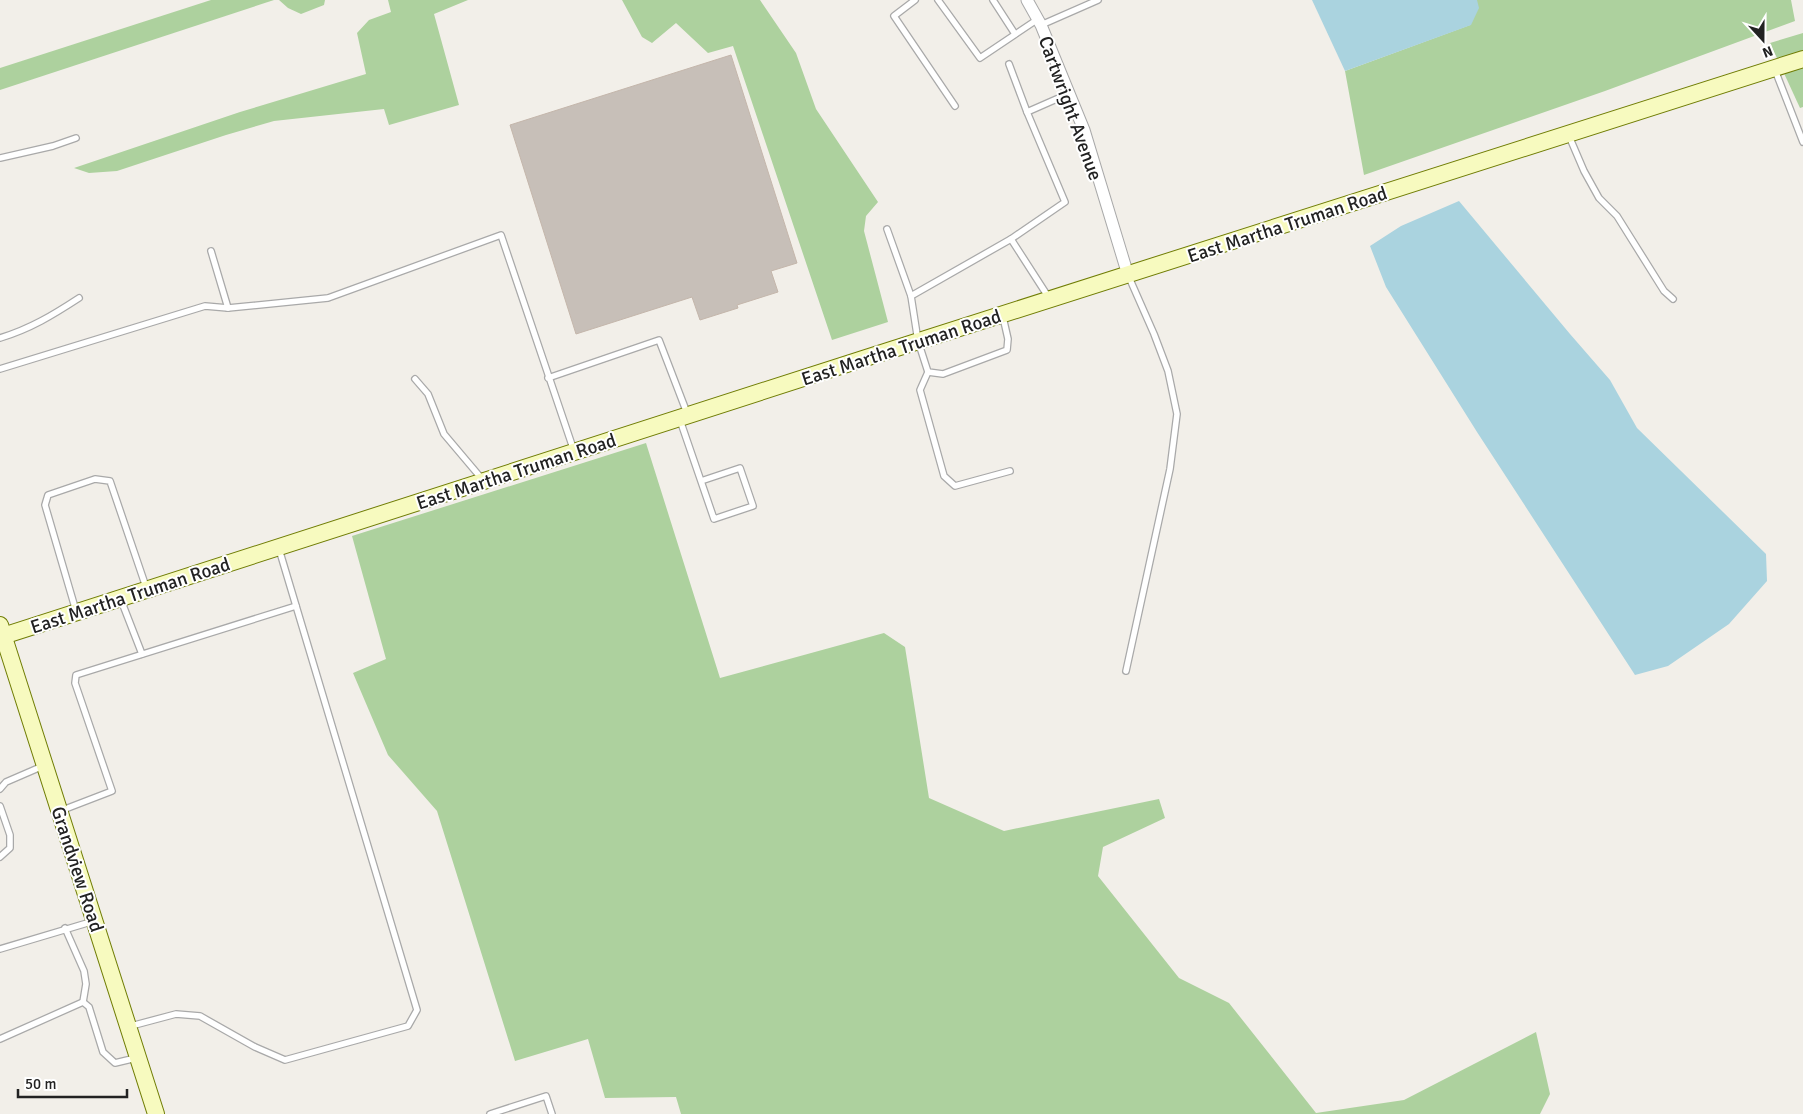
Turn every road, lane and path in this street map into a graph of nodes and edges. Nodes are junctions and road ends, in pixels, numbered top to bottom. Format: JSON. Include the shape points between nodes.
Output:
{"nodes":[{"id":1,"x":915,"y":0,"type":"edge"},
{"id":2,"x":938,"y":0,"type":"edge"},
{"id":3,"x":993,"y":0,"type":"edge"},
{"id":4,"x":1027,"y":0,"type":"edge"},
{"id":5,"x":1098,"y":0,"type":"edge"},
{"id":6,"x":1039,"y":22,"type":"junction"},
{"id":7,"x":1015,"y":34,"type":"junction"},
{"id":8,"x":1803,"y":59,"type":"edge"},
{"id":9,"x":1009,"y":64,"type":"dead end"},
{"id":10,"x":1774,"y":68,"type":"junction"},
{"id":11,"x":1068,"y":94,"type":"junction"},
{"id":12,"x":955,"y":106,"type":"dead end"},
{"id":13,"x":1027,"y":112,"type":"junction"},
{"id":14,"x":1568,"y":134,"type":"junction"},
{"id":15,"x":76,"y":138,"type":"dead end"},
{"id":16,"x":1803,"y":142,"type":"edge"},
{"id":17,"x":0,"y":158,"type":"edge"},
{"id":18,"x":887,"y":228,"type":"dead end"},
{"id":19,"x":1011,"y":239,"type":"junction"},
{"id":20,"x":210,"y":251,"type":"dead end"},
{"id":21,"x":1128,"y":275,"type":"junction"},
{"id":22,"x":911,"y":296,"type":"junction"},
{"id":23,"x":79,"y":298,"type":"dead end"},
{"id":24,"x":1673,"y":299,"type":"dead end"},
{"id":25,"x":1050,"y":300,"type":"junction"},
{"id":26,"x":228,"y":308,"type":"junction"},
{"id":27,"x":1003,"y":315,"type":"junction"},
{"id":28,"x":0,"y":338,"type":"edge"},
{"id":29,"x":918,"y":341,"type":"junction"},
{"id":30,"x":0,"y":369,"type":"edge"},
{"id":31,"x":928,"y":372,"type":"junction"},
{"id":32,"x":548,"y":378,"type":"junction"},
{"id":33,"x":415,"y":379,"type":"dead end"},
{"id":34,"x":684,"y":417,"type":"junction"},
{"id":35,"x":574,"y":452,"type":"junction"},
{"id":36,"x":1010,"y":471,"type":"dead end"},
{"id":37,"x":484,"y":481,"type":"junction"},
{"id":38,"x":701,"y":481,"type":"junction"},
{"id":39,"x":278,"y":547,"type":"junction"},
{"id":40,"x":147,"y":589,"type":"junction"},
{"id":41,"x":120,"y":598,"type":"junction"},
{"id":42,"x":296,"y":606,"type":"junction"},
{"id":43,"x":76,"y":612,"type":"junction"},
{"id":44,"x":1,"y":632,"type":"edge"},
{"id":45,"x":142,"y":654,"type":"junction"},
{"id":46,"x":1126,"y":671,"type":"dead end"},
{"id":47,"x":45,"y":765,"type":"junction"},
{"id":48,"x":0,"y":789,"type":"edge"},
{"id":49,"x":0,"y":806,"type":"edge"},
{"id":50,"x":60,"y":811,"type":"junction"},
{"id":51,"x":0,"y":857,"type":"edge"},
{"id":52,"x":95,"y":920,"type":"junction"},
{"id":53,"x":65,"y":928,"type":"junction"},
{"id":54,"x":0,"y":949,"type":"edge"},
{"id":55,"x":83,"y":1002,"type":"junction"},
{"id":56,"x":128,"y":1027,"type":"junction"},
{"id":57,"x":0,"y":1039,"type":"edge"},
{"id":58,"x":138,"y":1058,"type":"junction"},
{"id":59,"x":156,"y":1114,"type":"edge"},
{"id":60,"x":490,"y":1114,"type":"edge"},
{"id":61,"x":552,"y":1114,"type":"edge"}],
"edges":[{"from":1,"to":12,"type":"lane","via":[[894,16]]},
{"from":2,"to":7,"type":"lane","via":[[980,58]]},
{"from":3,"to":7,"type":"lane"},
{"from":4,"to":6,"type":"street","name":"Cartwright Avenue"},
{"from":5,"to":6,"type":"lane"},
{"from":6,"to":7,"type":"lane"},
{"from":6,"to":11,"type":"street","name":"Cartwright Avenue"},
{"from":8,"to":10,"type":"main road","name":"East Martha Truman Road"},
{"from":9,"to":13,"type":"lane"},
{"from":10,"to":14,"type":"main road","name":"East Martha Truman Road"},
{"from":10,"to":16,"type":"lane"},
{"from":11,"to":13,"type":"lane"},
{"from":11,"to":21,"type":"street","name":"Cartwright Avenue","via":[[1084,130]]},
{"from":13,"to":19,"type":"lane","via":[[1065,202]]},
{"from":14,"to":21,"type":"main road","name":"East Martha Truman Road"},
{"from":14,"to":24,"type":"lane","via":[[1600,198],[1617,216],[1664,292]]},
{"from":15,"to":17,"type":"lane"},
{"from":18,"to":22,"type":"lane"},
{"from":19,"to":22,"type":"lane"},
{"from":19,"to":25,"type":"lane"},
{"from":20,"to":26,"type":"lane"},
{"from":21,"to":25,"type":"main road","name":"East Martha Truman Road"},
{"from":21,"to":46,"type":"lane","via":[[1165,364],[1177,414],[1170,469]]},
{"from":22,"to":29,"type":"lane"},
{"from":23,"to":28,"type":"lane","via":[[49,318]]},
{"from":25,"to":27,"type":"main road","name":"East Martha Truman Road"},
{"from":26,"to":30,"type":"lane","via":[[204,306]]},
{"from":26,"to":32,"type":"lane","via":[[328,298],[501,235]]},
{"from":27,"to":29,"type":"main road","name":"East Martha Truman Road"},
{"from":27,"to":31,"type":"lane","via":[[1008,339],[1006,350],[943,374]]},
{"from":29,"to":31,"type":"lane"},
{"from":29,"to":34,"type":"main road","name":"East Martha Truman Road"},
{"from":31,"to":36,"type":"lane","via":[[920,390],[944,476],[955,486]]},
{"from":32,"to":34,"type":"lane","via":[[659,340]]},
{"from":32,"to":35,"type":"lane"},
{"from":33,"to":37,"type":"lane","via":[[428,394],[444,434]]},
{"from":34,"to":35,"type":"main road","name":"East Martha Truman Road"},
{"from":34,"to":38,"type":"lane"},
{"from":35,"to":37,"type":"main road","name":"East Martha Truman Road"},
{"from":37,"to":39,"type":"main road","name":"East Martha Truman Road"},
{"from":38,"to":38,"type":"lane","via":[[714,519],[753,506],[740,468]]},
{"from":39,"to":40,"type":"main road","name":"East Martha Truman Road"},
{"from":39,"to":42,"type":"lane"},
{"from":40,"to":41,"type":"main road","name":"East Martha Truman Road"},
{"from":40,"to":43,"type":"lane","via":[[110,481],[95,479],[48,495],[45,505]]},
{"from":41,"to":43,"type":"main road","name":"East Martha Truman Road"},
{"from":41,"to":45,"type":"lane"},
{"from":42,"to":45,"type":"lane"},
{"from":42,"to":56,"type":"lane","via":[[417,1010],[408,1026],[285,1060],[200,1016],[176,1014]]},
{"from":43,"to":44,"type":"main road","name":"East Martha Truman Road"},
{"from":44,"to":47,"type":"main road","name":"Grandview Road"},
{"from":45,"to":50,"type":"lane","via":[[76,675],[75,683],[112,791]]},
{"from":47,"to":48,"type":"lane","via":[[6,782]]},
{"from":47,"to":50,"type":"main road","name":"Grandview Road"},
{"from":49,"to":51,"type":"lane","via":[[10,836],[10,848]]},
{"from":50,"to":52,"type":"main road","name":"Grandview Road"},
{"from":52,"to":53,"type":"lane"},
{"from":52,"to":56,"type":"main road","name":"Grandview Road"},
{"from":53,"to":54,"type":"lane"},
{"from":53,"to":55,"type":"lane","via":[[84,971]]},
{"from":55,"to":57,"type":"lane"},
{"from":55,"to":58,"type":"lane","via":[[89,1007],[103,1052],[115,1063]]},
{"from":56,"to":58,"type":"main road","name":"Grandview Road"},
{"from":58,"to":59,"type":"main road","name":"Grandview Road"},
{"from":60,"to":61,"type":"lane","via":[[546,1096]]}]}
